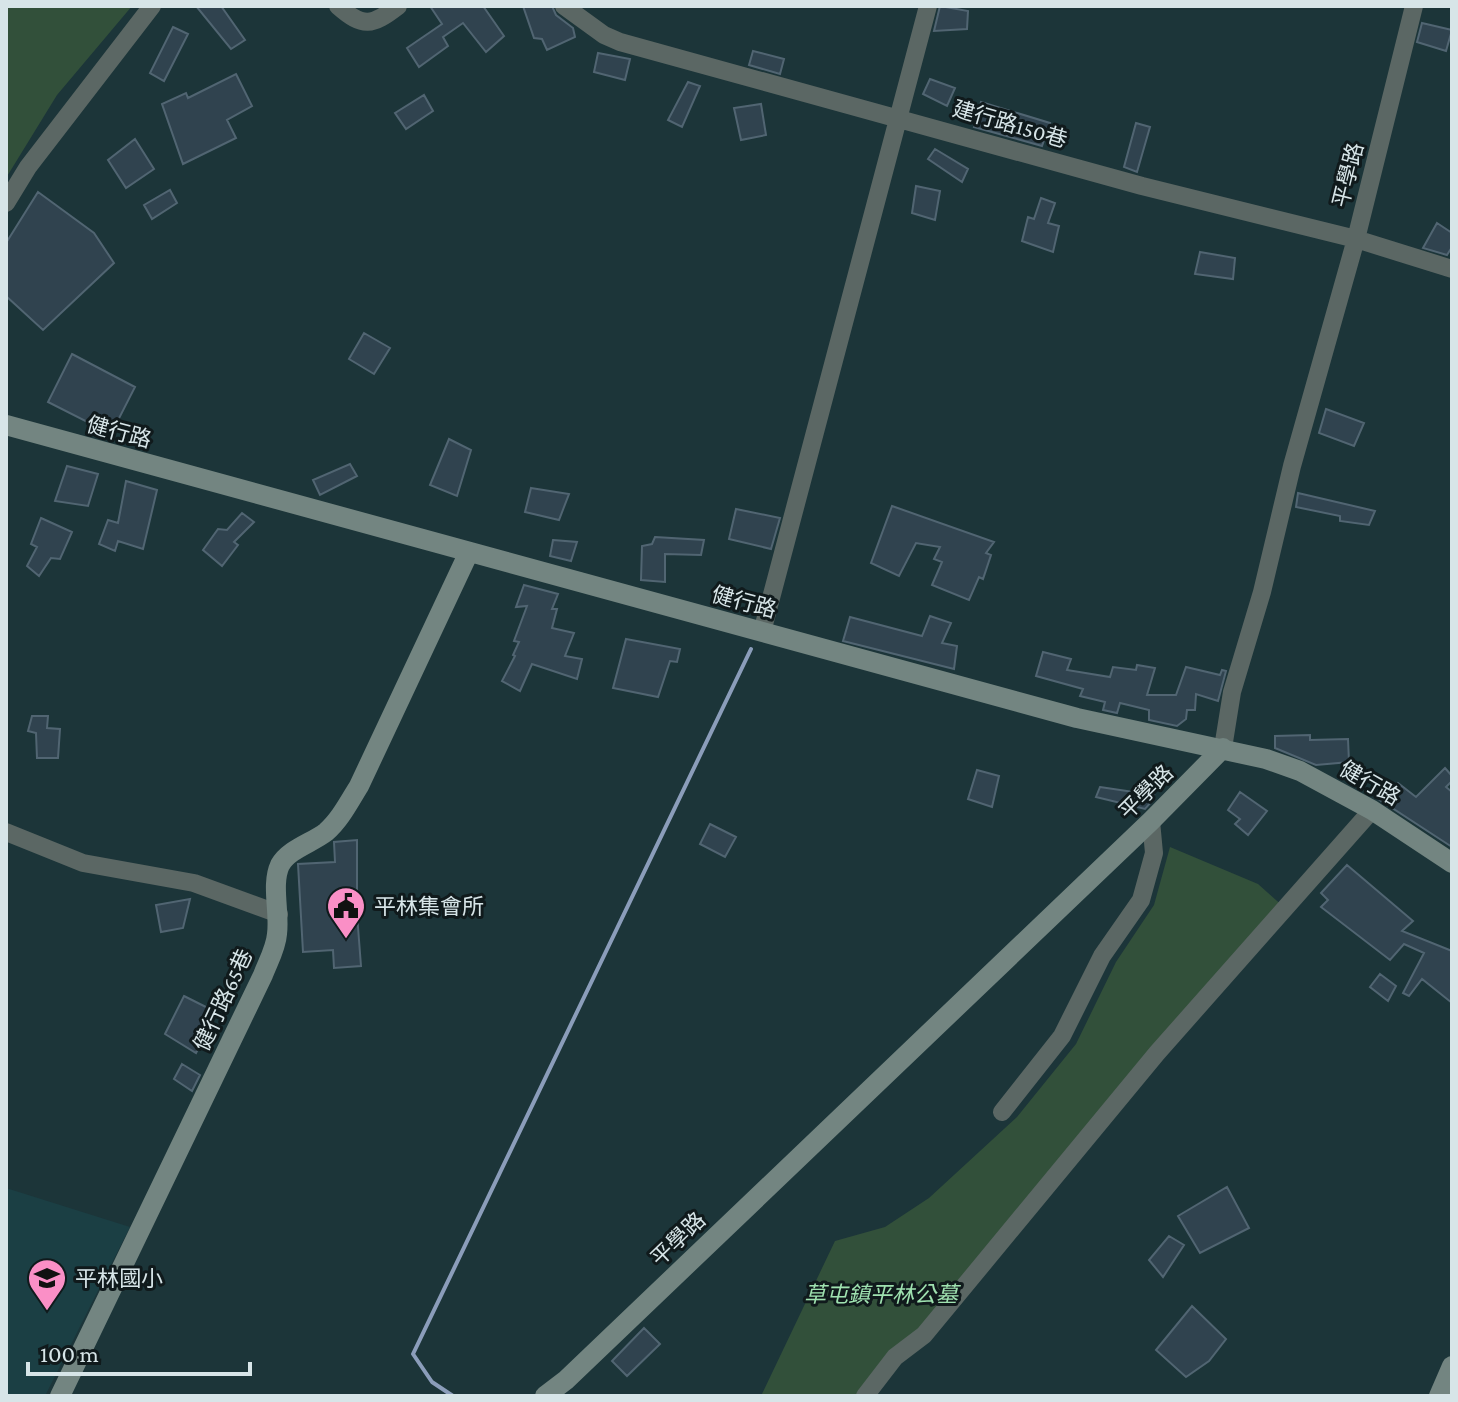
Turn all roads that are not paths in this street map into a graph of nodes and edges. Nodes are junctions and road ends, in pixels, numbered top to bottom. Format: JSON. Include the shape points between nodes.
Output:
{"nodes":[{"id":1,"x":152,"y":6,"type":"edge"},
{"id":2,"x":338,"y":6,"type":"edge"},
{"id":3,"x":398,"y":6,"type":"edge"},
{"id":4,"x":564,"y":6,"type":"edge"},
{"id":5,"x":928,"y":6,"type":"edge"},
{"id":6,"x":1414,"y":6,"type":"edge"},
{"id":7,"x":898,"y":117,"type":"junction"},
{"id":8,"x":6,"y":203,"type":"edge"},
{"id":9,"x":1356,"y":239,"type":"junction"},
{"id":10,"x":1452,"y":269,"type":"edge"},
{"id":11,"x":6,"y":425,"type":"edge"},
{"id":12,"x":469,"y":552,"type":"junction"},
{"id":13,"x":762,"y":632,"type":"junction"},
{"id":14,"x":1223,"y":748,"type":"junction"},
{"id":15,"x":1372,"y":810,"type":"junction"},
{"id":16,"x":1151,"y":821,"type":"junction"},
{"id":17,"x":6,"y":832,"type":"edge"},
{"id":18,"x":1452,"y":863,"type":"edge"},
{"id":19,"x":279,"y":914,"type":"junction"},
{"id":20,"x":1002,"y":1112,"type":"dead end"},
{"id":21,"x":1452,"y":1366,"type":"edge"},
{"id":22,"x":60,"y":1396,"type":"edge"},
{"id":23,"x":545,"y":1396,"type":"edge"},
{"id":24,"x":865,"y":1396,"type":"edge"},
{"id":25,"x":1439,"y":1396,"type":"edge"}],
"edges":[{"from":1,"to":8,"type":"street"},
{"from":2,"to":3,"type":"street","via":[[355,21],[371,22]]},
{"from":4,"to":7,"type":"street","name":"建行路150巷","via":[[620,42]]},
{"from":5,"to":7,"type":"street"},
{"from":6,"to":9,"type":"street","name":"平學路"},
{"from":7,"to":9,"type":"street","name":"建行路150巷"},
{"from":7,"to":13,"type":"street"},
{"from":9,"to":10,"type":"street","name":"建行路150巷"},
{"from":9,"to":14,"type":"street","name":"平學路","via":[[1232,692]]},
{"from":11,"to":12,"type":"street","name":"健行路"},
{"from":12,"to":13,"type":"street","name":"健行路"},
{"from":12,"to":19,"type":"street","name":"健行路65巷","via":[[359,786],[325,832],[281,864]]},
{"from":13,"to":14,"type":"street","name":"健行路","via":[[1077,718]]},
{"from":14,"to":15,"type":"street","name":"健行路","via":[[1300,771]]},
{"from":14,"to":16,"type":"street","name":"平學路"},
{"from":15,"to":18,"type":"street","name":"健行路"},
{"from":15,"to":24,"type":"street","via":[[1157,1053],[924,1335],[895,1357]]},
{"from":16,"to":20,"type":"street","via":[[1154,853],[1141,900],[1102,956],[1062,1036]]},
{"from":16,"to":23,"type":"street","name":"平學路"},
{"from":17,"to":19,"type":"street","via":[[83,863],[182,880]]},
{"from":19,"to":22,"type":"street","name":"健行路65巷","via":[[277,938],[263,975]]},
{"from":21,"to":25,"type":"street"}]}
